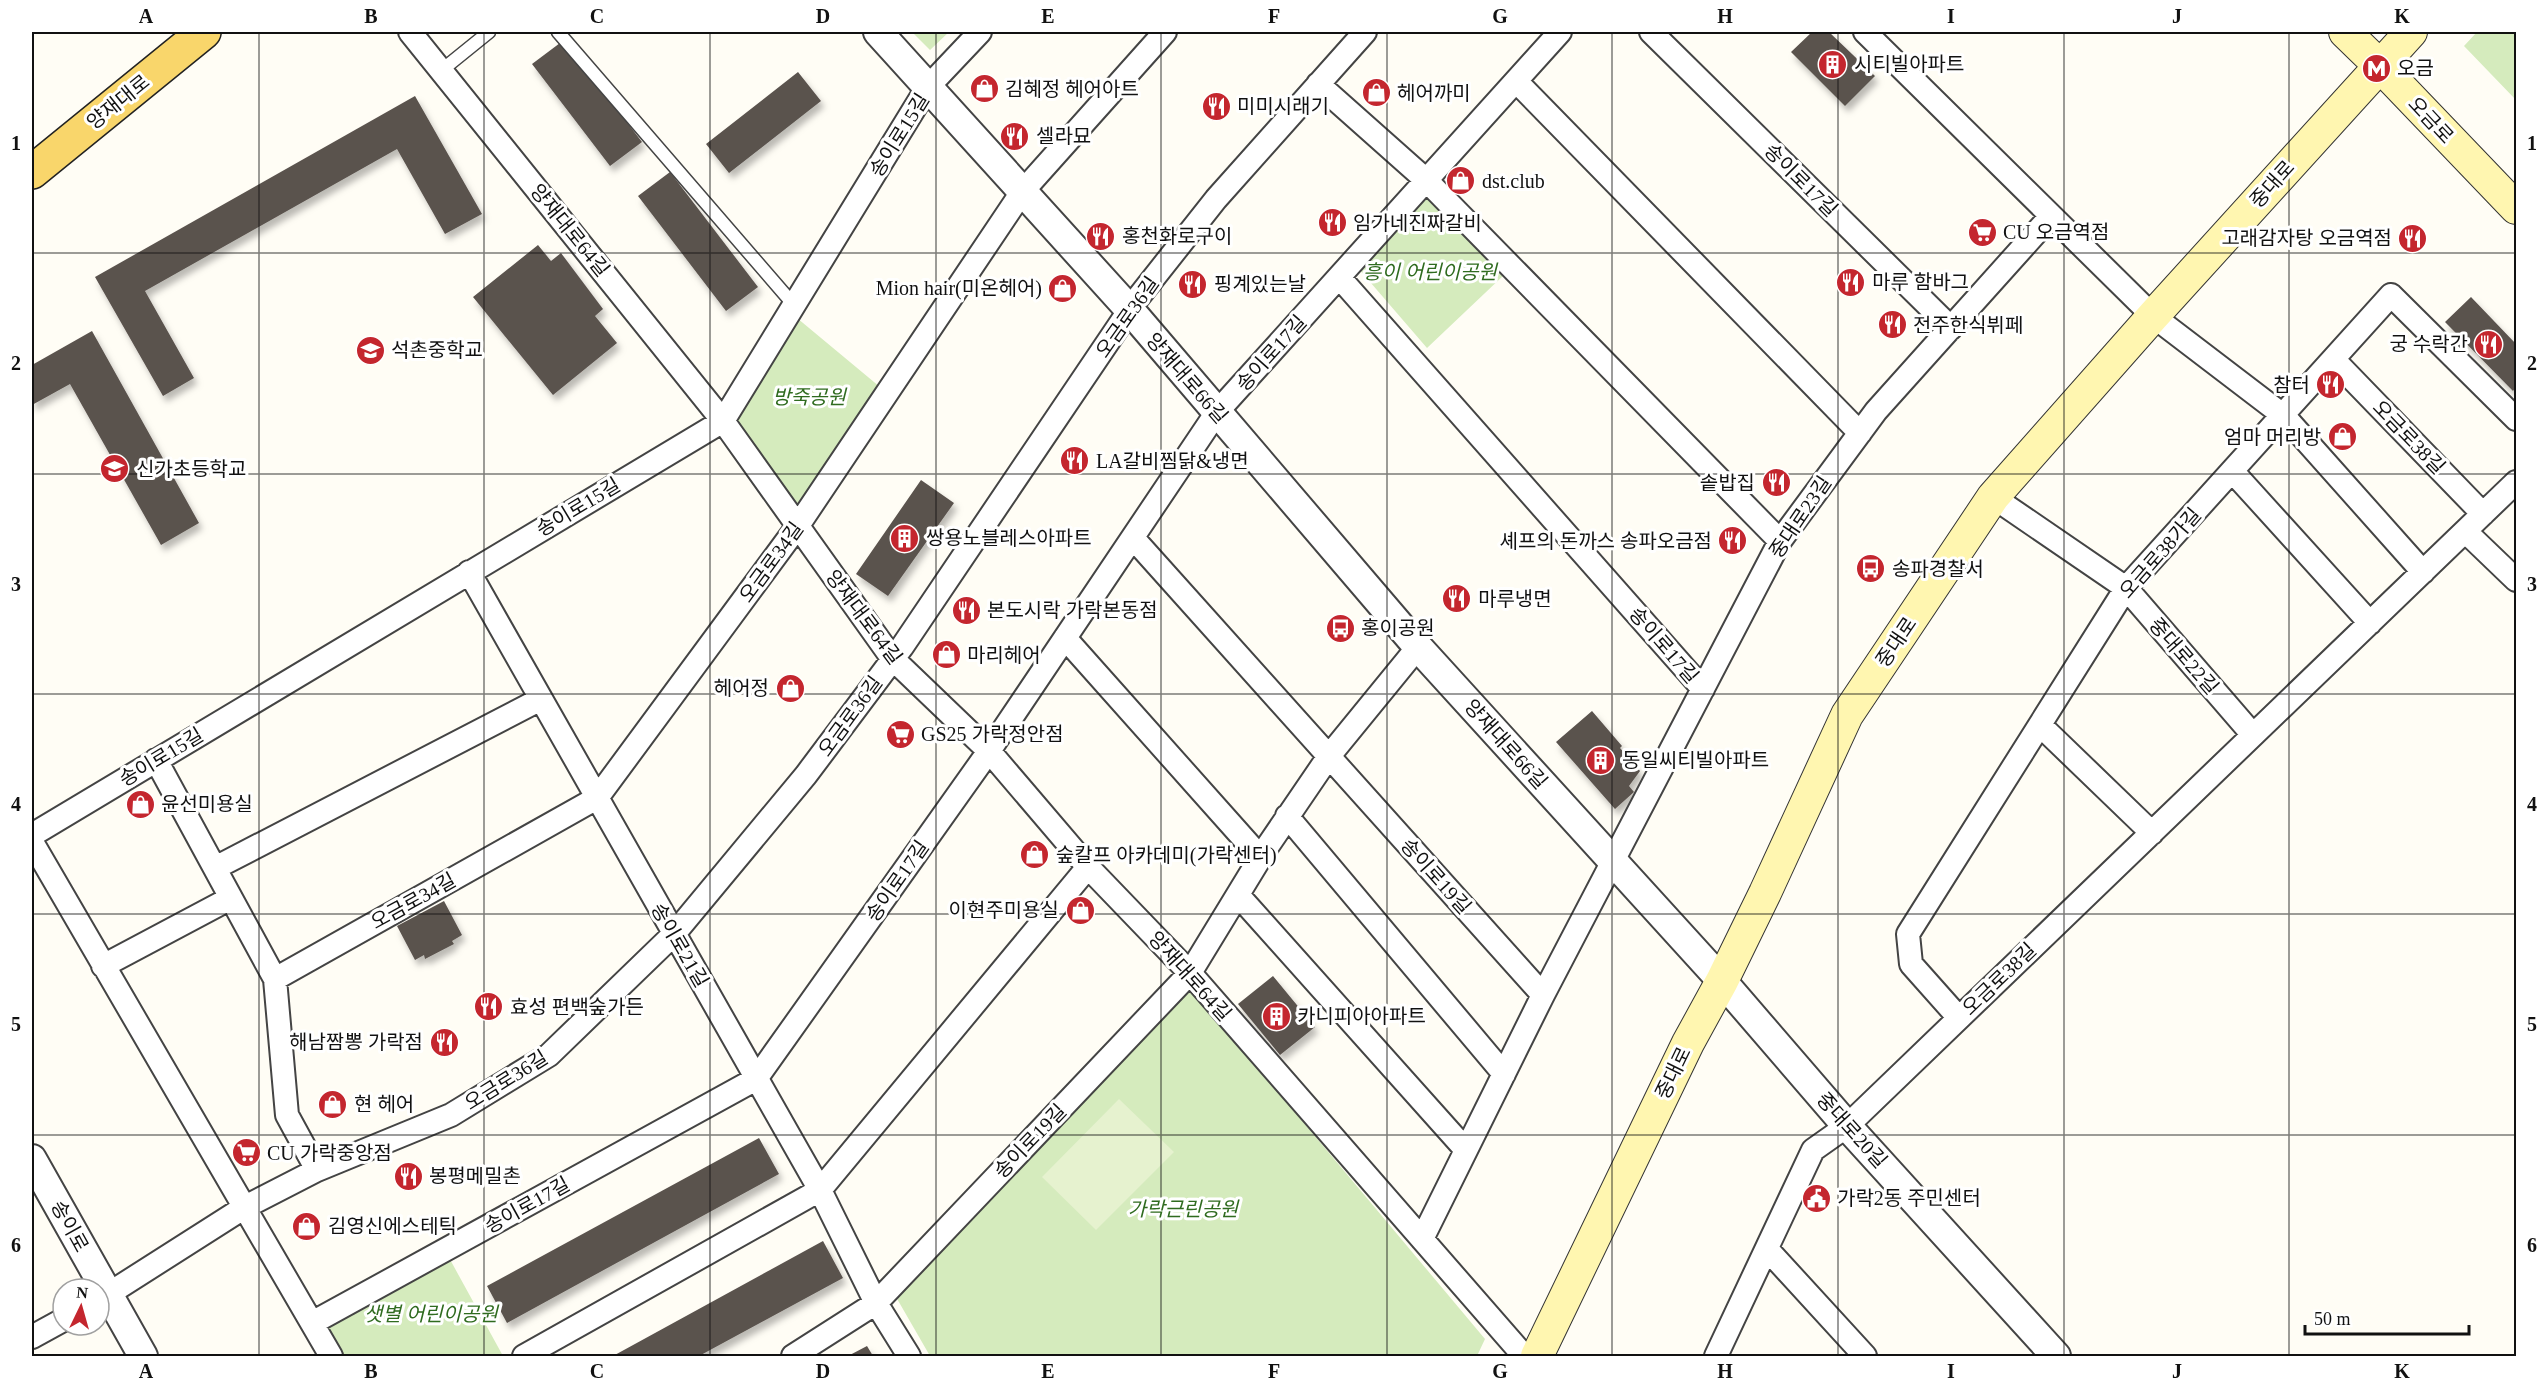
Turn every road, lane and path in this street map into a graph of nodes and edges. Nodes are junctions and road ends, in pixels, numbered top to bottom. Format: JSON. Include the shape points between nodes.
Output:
{"nodes":[{"id":1,"x":204,"y":32,"type":"edge"},
{"id":2,"x":411,"y":32,"type":"edge"},
{"id":3,"x":489,"y":32,"type":"edge"},
{"id":4,"x":558,"y":32,"type":"edge"},
{"id":5,"x":878,"y":32,"type":"edge"},
{"id":6,"x":980,"y":32,"type":"edge"},
{"id":7,"x":1165,"y":32,"type":"edge"},
{"id":8,"x":1365,"y":32,"type":"edge"},
{"id":9,"x":1560,"y":32,"type":"edge"},
{"id":10,"x":1651,"y":32,"type":"edge"},
{"id":11,"x":1865,"y":32,"type":"edge"},
{"id":12,"x":2345,"y":32,"type":"edge"},
{"id":13,"x":2411,"y":32,"type":"edge"},
{"id":14,"x":2380,"y":66,"type":"junction"},
{"id":15,"x":442,"y":70,"type":"junction"},
{"id":16,"x":1516,"y":81,"type":"junction"},
{"id":17,"x":1318,"y":84,"type":"junction"},
{"id":18,"x":927,"y":88,"type":"junction"},
{"id":19,"x":32,"y":172,"type":"edge"},
{"id":20,"x":1426,"y":180,"type":"junction"},
{"id":21,"x":1022,"y":192,"type":"junction"},
{"id":22,"x":2517,"y":208,"type":"edge"},
{"id":23,"x":2051,"y":216,"type":"junction"},
{"id":24,"x":1339,"y":277,"type":"junction"},
{"id":25,"x":794,"y":305,"type":"junction"},
{"id":26,"x":1130,"y":310,"type":"junction"},
{"id":27,"x":2152,"y":316,"type":"junction"},
{"id":28,"x":1951,"y":328,"type":"junction"},
{"id":29,"x":2334,"y":360,"type":"junction"},
{"id":30,"x":1217,"y":412,"type":"junction"},
{"id":31,"x":2284,"y":416,"type":"junction"},
{"id":32,"x":2517,"y":419,"type":"edge"},
{"id":33,"x":723,"y":421,"type":"junction"},
{"id":34,"x":1860,"y":433,"type":"junction"},
{"id":35,"x":2233,"y":472,"type":"junction"},
{"id":36,"x":2517,"y":482,"type":"edge"},
{"id":37,"x":1993,"y":497,"type":"junction"},
{"id":38,"x":2484,"y":514,"type":"junction"},
{"id":39,"x":797,"y":527,"type":"junction"},
{"id":40,"x":2465,"y":531,"type":"junction"},
{"id":41,"x":1133,"y":538,"type":"junction"},
{"id":42,"x":1780,"y":541,"type":"junction"},
{"id":43,"x":469,"y":572,"type":"junction"},
{"id":44,"x":2423,"y":572,"type":"junction"},
{"id":45,"x":2517,"y":580,"type":"edge"},
{"id":46,"x":2126,"y":588,"type":"junction"},
{"id":47,"x":2370,"y":623,"type":"junction"},
{"id":48,"x":1065,"y":638,"type":"junction"},
{"id":49,"x":1418,"y":647,"type":"junction"},
{"id":50,"x":892,"y":658,"type":"junction"},
{"id":51,"x":1703,"y":689,"type":"junction"},
{"id":52,"x":541,"y":699,"type":"junction"},
{"id":53,"x":2040,"y":725,"type":"junction"},
{"id":54,"x":2253,"y":735,"type":"junction"},
{"id":55,"x":989,"y":751,"type":"junction"},
{"id":56,"x":1329,"y":756,"type":"junction"},
{"id":57,"x":156,"y":760,"type":"junction"},
{"id":58,"x":597,"y":798,"type":"junction"},
{"id":59,"x":1287,"y":816,"type":"junction"},
{"id":60,"x":2152,"y":832,"type":"junction"},
{"id":61,"x":32,"y":835,"type":"edge"},
{"id":62,"x":32,"y":842,"type":"edge"},
{"id":63,"x":1261,"y":858,"type":"junction"},
{"id":64,"x":1613,"y":861,"type":"junction"},
{"id":65,"x":1088,"y":867,"type":"junction"},
{"id":66,"x":215,"y":868,"type":"junction"},
{"id":67,"x":1238,"y":895,"type":"junction"},
{"id":68,"x":231,"y":898,"type":"junction"},
{"id":69,"x":674,"y":934,"type":"junction"},
{"id":70,"x":103,"y":966,"type":"junction"},
{"id":71,"x":1190,"y":973,"type":"junction"},
{"id":72,"x":275,"y":979,"type":"junction"},
{"id":73,"x":1722,"y":981,"type":"junction"},
{"id":74,"x":1543,"y":995,"type":"junction"},
{"id":75,"x":1959,"y":1018,"type":"junction"},
{"id":76,"x":1504,"y":1074,"type":"junction"},
{"id":77,"x":756,"y":1079,"type":"junction"},
{"id":78,"x":1847,"y":1126,"type":"junction"},
{"id":79,"x":1466,"y":1150,"type":"junction"},
{"id":80,"x":32,"y":1159,"type":"edge"},
{"id":81,"x":317,"y":1170,"type":"junction"},
{"id":82,"x":820,"y":1190,"type":"junction"},
{"id":83,"x":245,"y":1207,"type":"junction"},
{"id":84,"x":1422,"y":1239,"type":"junction"},
{"id":85,"x":1767,"y":1249,"type":"junction"},
{"id":86,"x":94,"y":1277,"type":"edge"},
{"id":87,"x":111,"y":1293,"type":"edge"},
{"id":88,"x":876,"y":1303,"type":"junction"},
{"id":89,"x":111,"y":1308,"type":"edge"},
{"id":90,"x":312,"y":1323,"type":"junction"},
{"id":91,"x":51,"y":1327,"type":"edge"},
{"id":92,"x":32,"y":1337,"type":"edge"},
{"id":93,"x":143,"y":1356,"type":"edge"},
{"id":94,"x":331,"y":1356,"type":"edge"},
{"id":95,"x":524,"y":1356,"type":"edge"},
{"id":96,"x":793,"y":1356,"type":"edge"},
{"id":97,"x":909,"y":1356,"type":"edge"},
{"id":98,"x":1524,"y":1356,"type":"edge"},
{"id":99,"x":1537,"y":1356,"type":"edge"},
{"id":100,"x":1716,"y":1356,"type":"edge"},
{"id":101,"x":1865,"y":1356,"type":"edge"},
{"id":102,"x":2056,"y":1356,"type":"edge"}],
"edges":[{"from":1,"to":19,"type":"main road","name":"양재대로"},
{"from":2,"to":15,"type":"street","name":"양재대로64길"},
{"from":3,"to":15,"type":"lane"},
{"from":4,"to":25,"type":"lane"},
{"from":5,"to":18,"type":"street","name":"양재대로66길"},
{"from":6,"to":18,"type":"street","name":"송이로15길"},
{"from":7,"to":21,"type":"street","name":"오금로34길"},
{"from":8,"to":17,"type":"street","name":"오금로36길"},
{"from":9,"to":16,"type":"street","name":"송이로17길"},
{"from":10,"to":28,"type":"street","name":"송이로17길"},
{"from":11,"to":23,"type":"street"},
{"from":12,"to":14,"type":"main road","name":"오금로"},
{"from":13,"to":14,"type":"main road","name":"중대로"},
{"from":14,"to":22,"type":"main road","name":"오금로"},
{"from":14,"to":27,"type":"main road","name":"중대로"},
{"from":15,"to":33,"type":"street","name":"양재대로64길"},
{"from":16,"to":20,"type":"street","name":"송이로17길"},
{"from":16,"to":34,"type":"street"},
{"from":17,"to":20,"type":"street"},
{"from":17,"to":26,"type":"street","name":"오금로36길","via":[[1216,199]]},
{"from":18,"to":21,"type":"street","name":"양재대로66길"},
{"from":18,"to":25,"type":"street","name":"송이로15길"},
{"from":20,"to":24,"type":"street","name":"송이로17길"},
{"from":20,"to":42,"type":"street"},
{"from":21,"to":26,"type":"street","name":"양재대로66길"},
{"from":21,"to":39,"type":"street","name":"오금로34길"},
{"from":23,"to":27,"type":"street"},
{"from":23,"to":28,"type":"street","name":"중대로23길"},
{"from":24,"to":30,"type":"street","name":"송이로17길"},
{"from":24,"to":51,"type":"street","name":"송이로17길"},
{"from":25,"to":33,"type":"street","name":"송이로15길"},
{"from":26,"to":30,"type":"street","name":"양재대로66길"},
{"from":26,"to":50,"type":"street","name":"오금로36길"},
{"from":27,"to":31,"type":"street"},
{"from":27,"to":37,"type":"main road","name":"중대로"},
{"from":28,"to":34,"type":"street","name":"중대로23길"},
{"from":29,"to":31,"type":"street","name":"오금로38가길"},
{"from":29,"to":32,"type":"street","name":"오금로38가길","via":[[2391,295]]},
{"from":29,"to":38,"type":"street","name":"오금로38길"},
{"from":30,"to":41,"type":"street","name":"송이로17길"},
{"from":30,"to":49,"type":"street","name":"양재대로66길"},
{"from":31,"to":35,"type":"street","name":"오금로38가길"},
{"from":31,"to":44,"type":"street"},
{"from":33,"to":39,"type":"street","name":"양재대로64길"},
{"from":33,"to":43,"type":"street","name":"송이로15길"},
{"from":34,"to":42,"type":"street","name":"중대로23길"},
{"from":35,"to":46,"type":"street","name":"오금로38가길"},
{"from":35,"to":47,"type":"street"},
{"from":36,"to":38,"type":"street","name":"오금로38길"},
{"from":37,"to":46,"type":"street","name":"중대로22길"},
{"from":37,"to":73,"type":"main road","name":"중대로","via":[[1847,716]]},
{"from":38,"to":40,"type":"street","name":"오금로38길"},
{"from":39,"to":50,"type":"street","name":"양재대로64길"},
{"from":39,"to":58,"type":"street","name":"오금로34길"},
{"from":40,"to":44,"type":"street","name":"오금로38길"},
{"from":40,"to":45,"type":"street"},
{"from":41,"to":48,"type":"street","name":"송이로17길"},
{"from":41,"to":56,"type":"street","name":"송이로19길"},
{"from":42,"to":51,"type":"street","name":"중대로23길"},
{"from":43,"to":52,"type":"street","name":"송이로21길"},
{"from":43,"to":57,"type":"street","name":"송이로15길"},
{"from":44,"to":47,"type":"street","name":"오금로38길"},
{"from":46,"to":53,"type":"street","name":"오금로38가길"},
{"from":46,"to":54,"type":"street","name":"중대로22길"},
{"from":47,"to":54,"type":"street","name":"오금로38길"},
{"from":48,"to":55,"type":"street","name":"송이로17길"},
{"from":48,"to":63,"type":"street"},
{"from":49,"to":56,"type":"street","name":"송이로19길"},
{"from":49,"to":64,"type":"street","name":"양재대로66길"},
{"from":50,"to":55,"type":"street","name":"양재대로64길"},
{"from":50,"to":69,"type":"street","name":"오금로36길","via":[[806,775]]},
{"from":51,"to":64,"type":"street","name":"중대로23길"},
{"from":52,"to":58,"type":"street","name":"송이로21길"},
{"from":52,"to":66,"type":"street"},
{"from":53,"to":60,"type":"street"},
{"from":53,"to":75,"type":"street","name":"오금로38가길","via":[[1908,934],[1911,964]]},
{"from":54,"to":60,"type":"street","name":"오금로38길"},
{"from":55,"to":65,"type":"street","name":"양재대로64길"},
{"from":55,"to":77,"type":"street","name":"송이로17길"},
{"from":56,"to":59,"type":"street","name":"송이로19길"},
{"from":56,"to":74,"type":"street","name":"송이로19길"},
{"from":57,"to":61,"type":"street","name":"송이로15길"},
{"from":57,"to":66,"type":"street"},
{"from":58,"to":69,"type":"street","name":"송이로21길"},
{"from":58,"to":72,"type":"street","name":"오금로34길"},
{"from":59,"to":63,"type":"street","name":"송이로19길"},
{"from":59,"to":76,"type":"street"},
{"from":60,"to":75,"type":"street","name":"오금로38길"},
{"from":62,"to":70,"type":"street"},
{"from":63,"to":67,"type":"street","name":"송이로19길"},
{"from":64,"to":73,"type":"street","name":"양재대로66길"},
{"from":64,"to":74,"type":"street"},
{"from":65,"to":71,"type":"street","name":"양재대로64길"},
{"from":65,"to":82,"type":"street"},
{"from":66,"to":68,"type":"street"},
{"from":67,"to":71,"type":"street","name":"송이로19길"},
{"from":67,"to":79,"type":"street"},
{"from":68,"to":70,"type":"street"},
{"from":68,"to":72,"type":"street"},
{"from":69,"to":77,"type":"street","name":"송이로21길"},
{"from":69,"to":81,"type":"street","name":"오금로36길","via":[[549,1055],[451,1115]]},
{"from":70,"to":83,"type":"street"},
{"from":71,"to":84,"type":"street","name":"양재대로64길"},
{"from":71,"to":88,"type":"street","name":"송이로19길"},
{"from":72,"to":81,"type":"street","via":[[287,1115]]},
{"from":73,"to":78,"type":"street","name":"중대로20길"},
{"from":73,"to":99,"type":"main road","name":"중대로","via":[[1688,1043]]},
{"from":74,"to":76,"type":"street"},
{"from":75,"to":78,"type":"street","name":"오금로38길"},
{"from":76,"to":79,"type":"street"},
{"from":77,"to":82,"type":"street","name":"송이로21길"},
{"from":77,"to":90,"type":"street","name":"송이로17길"},
{"from":78,"to":85,"type":"street","name":"오금로38길","via":[[1813,1150]]},
{"from":78,"to":102,"type":"street","name":"중대로20길"},
{"from":79,"to":84,"type":"street"},
{"from":80,"to":86,"type":"street","name":"송이로"},
{"from":81,"to":83,"type":"street","name":"오금로36길"},
{"from":82,"to":88,"type":"street","name":"송이로21길"},
{"from":82,"to":95,"type":"street"},
{"from":83,"to":87,"type":"street","name":"오금로36길"},
{"from":83,"to":90,"type":"street"},
{"from":84,"to":98,"type":"street","name":"양재대로64길"},
{"from":85,"to":100,"type":"street","name":"오금로38길"},
{"from":85,"to":101,"type":"street"},
{"from":88,"to":96,"type":"street","name":"송이로19길"},
{"from":88,"to":97,"type":"street","name":"송이로21길"},
{"from":89,"to":93,"type":"street","name":"송이로"},
{"from":90,"to":94,"type":"street"},
{"from":91,"to":92,"type":"street"}]}
